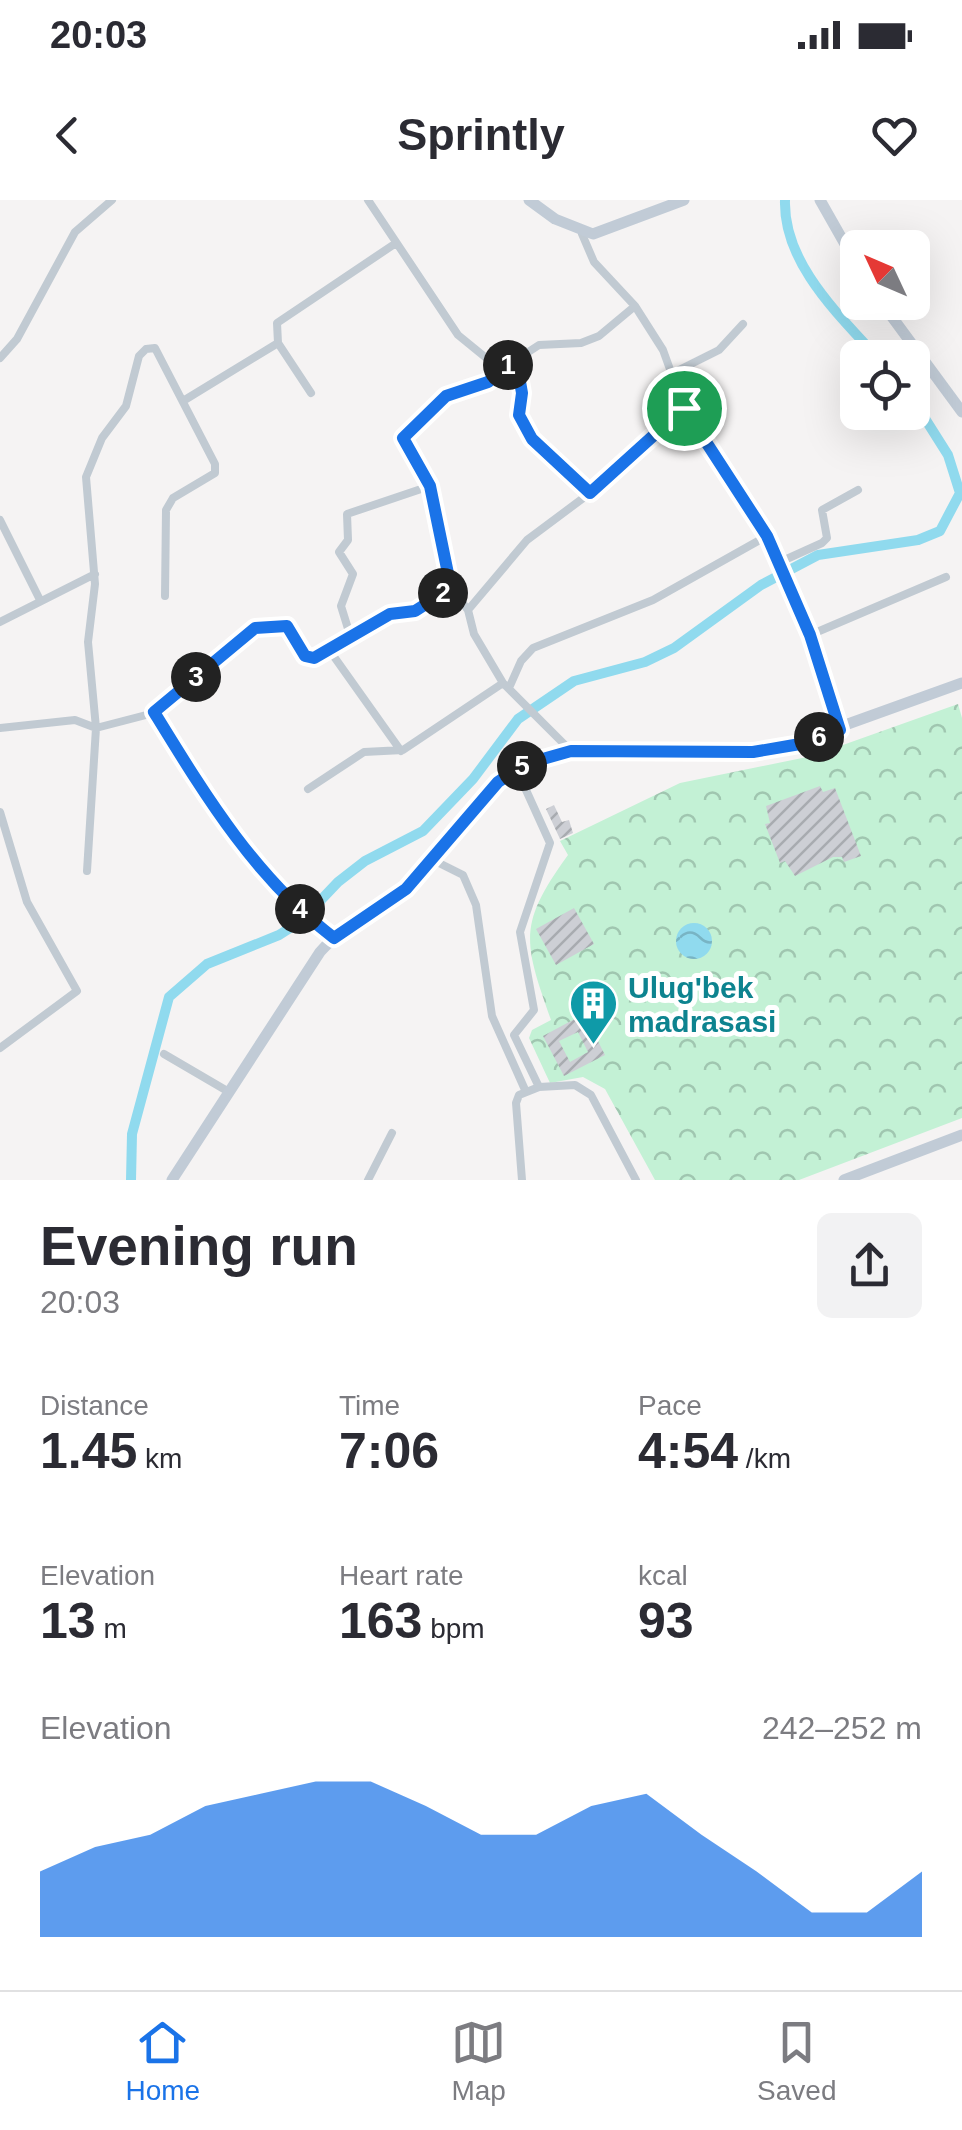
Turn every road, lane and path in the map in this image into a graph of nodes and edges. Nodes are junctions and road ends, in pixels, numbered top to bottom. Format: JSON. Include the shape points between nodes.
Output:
{"nodes":[{"id":1,"x":112,"y":200,"type":"edge"},
{"id":2,"x":368,"y":200,"type":"edge"},
{"id":3,"x":529,"y":200,"type":"edge"},
{"id":4,"x":684,"y":200,"type":"edge"},
{"id":5,"x":820,"y":200,"type":"edge"},
{"id":6,"x":582,"y":234,"type":"junction"},
{"id":7,"x":840,"y":235,"type":"edge"},
{"id":8,"x":396,"y":242,"type":"junction"},
{"id":9,"x":635,"y":306,"type":"junction"},
{"id":10,"x":894,"y":320,"type":"edge"},
{"id":11,"x":742,"y":324,"type":"dead end"},
{"id":12,"x":278,"y":343,"type":"junction"},
{"id":13,"x":0,"y":358,"type":"edge"},
{"id":14,"x":516,"y":359,"type":"junction"},
{"id":15,"x":504,"y":366,"type":"junction"},
{"id":16,"x":671,"y":374,"type":"junction"},
{"id":17,"x":311,"y":392,"type":"dead end"},
{"id":18,"x":182,"y":401,"type":"junction"},
{"id":19,"x":684,"y":408,"type":"junction"},
{"id":20,"x":962,"y":412,"type":"edge"},
{"id":21,"x":430,"y":486,"type":"junction"},
{"id":22,"x":858,"y":490,"type":"dead end"},
{"id":23,"x":590,"y":493,"type":"junction"},
{"id":24,"x":0,"y":520,"type":"edge"},
{"id":25,"x":767,"y":536,"type":"junction"},
{"id":26,"x":781,"y":565,"type":"junction"},
{"id":27,"x":95,"y":574,"type":"junction"},
{"id":28,"x":946,"y":577,"type":"dead end"},
{"id":29,"x":451,"y":588,"type":"junction"},
{"id":30,"x":165,"y":596,"type":"dead end"},
{"id":31,"x":40,"y":600,"type":"junction"},
{"id":32,"x":468,"y":610,"type":"junction"},
{"id":33,"x":0,"y":622,"type":"edge"},
{"id":34,"x":350,"y":635,"type":"junction"},
{"id":35,"x":810,"y":635,"type":"junction"},
{"id":36,"x":330,"y":651,"type":"junction"},
{"id":37,"x":506,"y":685,"type":"junction"},
{"id":38,"x":961,"y":687,"type":"edge"},
{"id":39,"x":154,"y":712,"type":"junction"},
{"id":40,"x":0,"y":728,"type":"edge"},
{"id":41,"x":96,"y":728,"type":"junction"},
{"id":42,"x":840,"y":730,"type":"junction"},
{"id":43,"x":401,"y":751,"type":"junction"},
{"id":44,"x":571,"y":751,"type":"junction"},
{"id":45,"x":516,"y":768,"type":"junction"},
{"id":46,"x":308,"y":790,"type":"dead end"},
{"id":47,"x":0,"y":812,"type":"edge"},
{"id":48,"x":435,"y":860,"type":"junction"},
{"id":49,"x":88,"y":871,"type":"dead end"},
{"id":50,"x":334,"y":938,"type":"junction"},
{"id":51,"x":0,"y":1048,"type":"edge"},
{"id":52,"x":164,"y":1054,"type":"dead end"},
{"id":53,"x":539,"y":1087,"type":"junction"},
{"id":54,"x":230,"y":1092,"type":"junction"},
{"id":55,"x":526,"y":1092,"type":"junction"},
{"id":56,"x":392,"y":1133,"type":"dead end"},
{"id":57,"x":962,"y":1135,"type":"edge"},
{"id":58,"x":172,"y":1180,"type":"edge"},
{"id":59,"x":368,"y":1180,"type":"edge"},
{"id":60,"x":522,"y":1180,"type":"edge"},
{"id":61,"x":636,"y":1180,"type":"edge"},
{"id":62,"x":844,"y":1180,"type":"edge"}],
"edges":[{"from":1,"to":13,"type":"street","via":[[75,232]]},
{"from":2,"to":8,"type":"street"},
{"from":3,"to":6,"type":"main road"},
{"from":4,"to":6,"type":"main road"},
{"from":5,"to":7,"type":"main road"},
{"from":6,"to":9,"type":"street","via":[[594,262]]},
{"from":8,"to":12,"type":"street","via":[[277,323]]},
{"from":8,"to":15,"type":"street","via":[[462,340]]},
{"from":9,"to":14,"type":"street","via":[[600,336],[534,346]]},
{"from":9,"to":16,"type":"street"},
{"from":10,"to":20,"type":"main road"},
{"from":11,"to":16,"type":"street","via":[[719,350]]},
{"from":12,"to":17,"type":"street"},
{"from":12,"to":18,"type":"street"},
{"from":14,"to":15,"type":"street"},
{"from":14,"to":23,"type":"street","via":[[519,415],[532,439]]},
{"from":15,"to":21,"type":"street","via":[[488,382],[446,396],[403,438]]},
{"from":16,"to":19,"type":"street"},
{"from":18,"to":27,"type":"street","via":[[155,348],[146,349],[126,406],[102,438],[86,477]]},
{"from":18,"to":30,"type":"street","via":[[215,473],[173,498],[166,510]]},
{"from":19,"to":23,"type":"street"},
{"from":19,"to":25,"type":"street"},
{"from":21,"to":29,"type":"street"},
{"from":21,"to":34,"type":"street","via":[[347,514],[348,540],[339,552],[353,574],[341,606]]},
{"from":22,"to":26,"type":"street","via":[[822,510],[822,543]]},
{"from":23,"to":32,"type":"street","via":[[528,540]]},
{"from":24,"to":31,"type":"street"},
{"from":25,"to":26,"type":"street"},
{"from":25,"to":37,"type":"street","via":[[653,600],[534,648]]},
{"from":26,"to":35,"type":"street"},
{"from":27,"to":31,"type":"street"},
{"from":27,"to":41,"type":"street","via":[[88,642]]},
{"from":28,"to":35,"type":"street"},
{"from":29,"to":32,"type":"street"},
{"from":29,"to":34,"type":"street","via":[[415,611],[390,614]]},
{"from":31,"to":33,"type":"street"},
{"from":32,"to":37,"type":"street","via":[[474,634]]},
{"from":34,"to":36,"type":"street"},
{"from":35,"to":42,"type":"street"},
{"from":36,"to":39,"type":"street","via":[[305,656],[287,626],[255,628]]},
{"from":36,"to":43,"type":"street"},
{"from":37,"to":43,"type":"street","via":[[490,688]]},
{"from":37,"to":44,"type":"street"},
{"from":38,"to":42,"type":"main road"},
{"from":39,"to":41,"type":"street"},
{"from":39,"to":50,"type":"street","via":[[226,828]]},
{"from":40,"to":41,"type":"street","via":[[75,720]]},
{"from":41,"to":49,"type":"street"},
{"from":42,"to":44,"type":"main road","via":[[753,752]]},
{"from":43,"to":46,"type":"street","via":[[372,749]]},
{"from":44,"to":45,"type":"main road"},
{"from":45,"to":48,"type":"main road"},
{"from":45,"to":53,"type":"street","via":[[550,843],[520,930],[533,1012],[514,1032]]},
{"from":47,"to":51,"type":"street","via":[[27,902],[77,991]]},
{"from":48,"to":50,"type":"main road","via":[[406,889]]},
{"from":48,"to":55,"type":"street","via":[[463,875],[476,905],[492,1016]]},
{"from":50,"to":54,"type":"main road"},
{"from":52,"to":54,"type":"street"},
{"from":53,"to":55,"type":"street"},
{"from":53,"to":61,"type":"street","via":[[574,1085],[591,1095]]},
{"from":54,"to":58,"type":"main road"},
{"from":55,"to":60,"type":"street","via":[[516,1104]]},
{"from":56,"to":59,"type":"street"},
{"from":57,"to":62,"type":"main road"}]}
